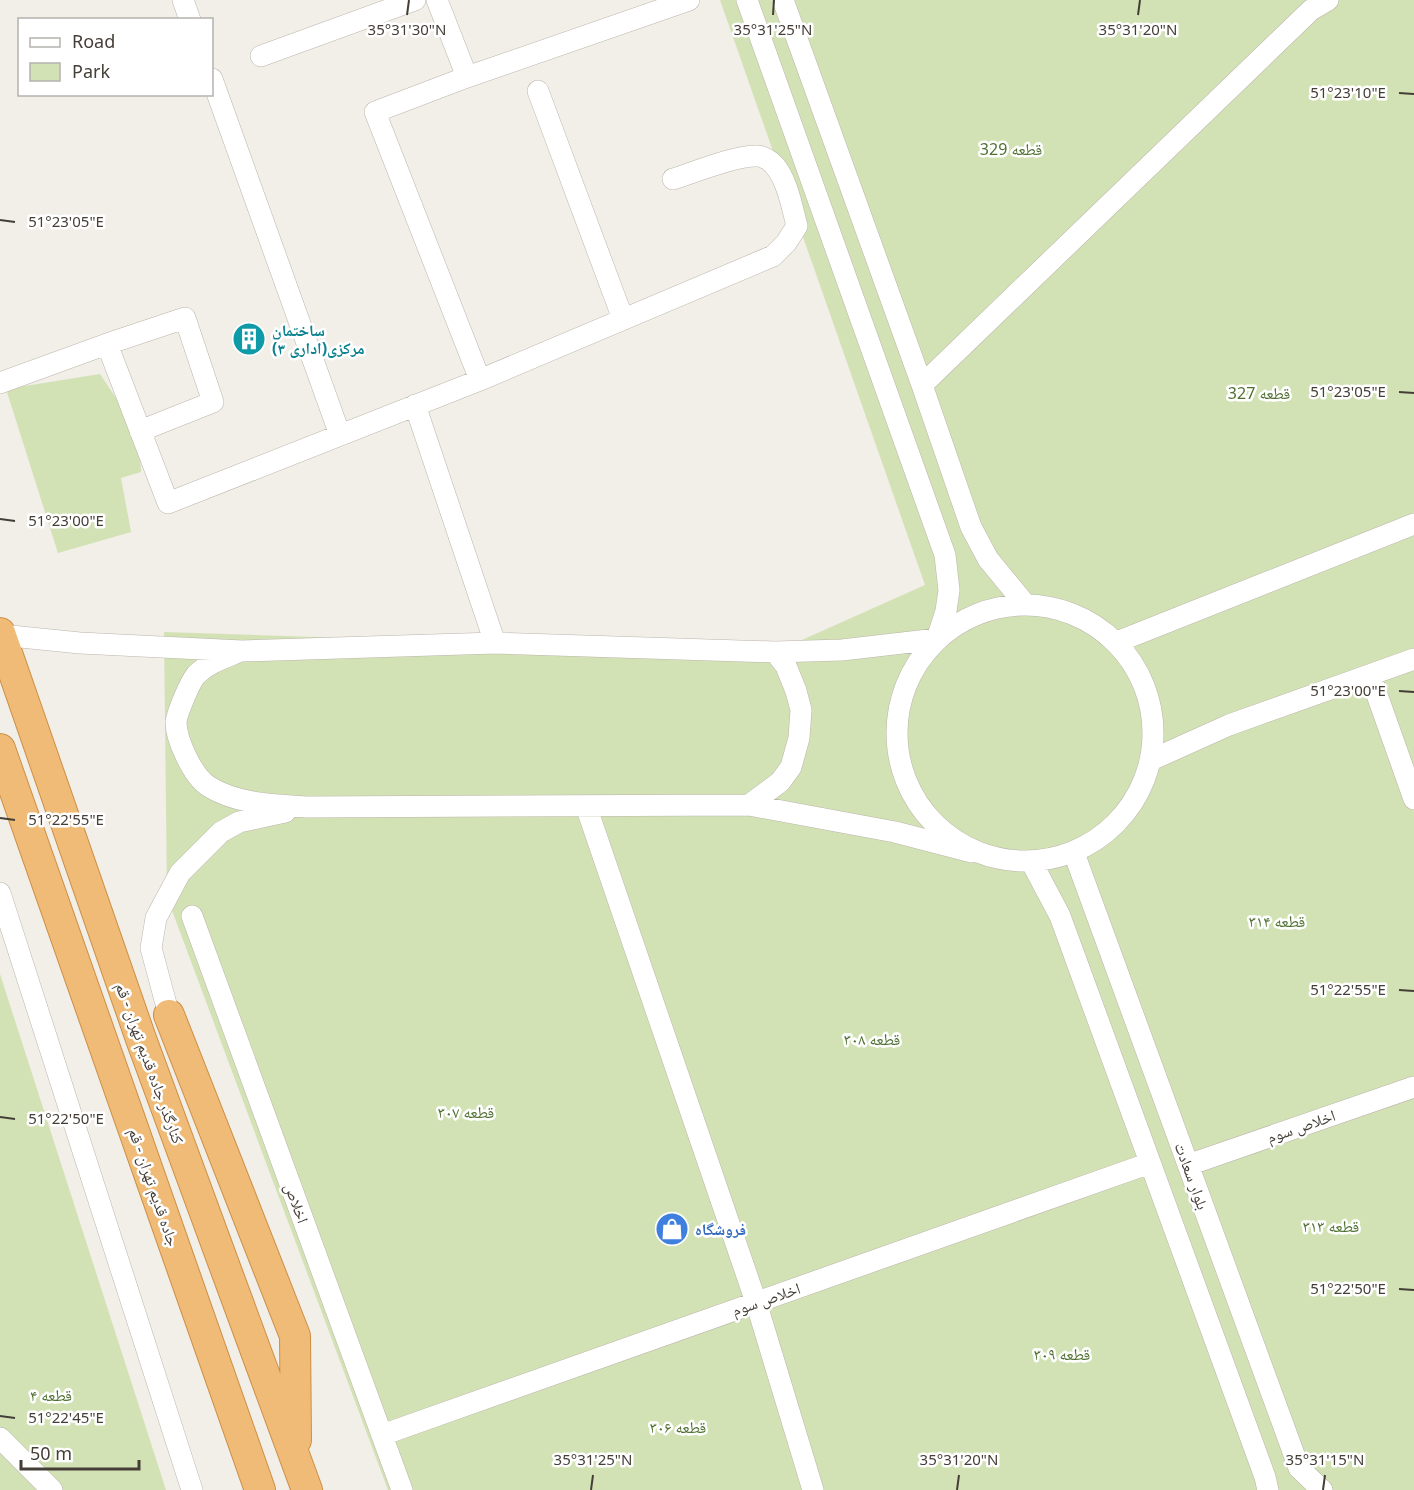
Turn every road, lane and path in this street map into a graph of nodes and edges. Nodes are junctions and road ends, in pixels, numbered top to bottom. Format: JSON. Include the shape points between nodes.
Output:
{"nodes":[{"id":1,"x":183,"y":0,"type":"edge"},
{"id":2,"x":415,"y":0,"type":"edge"},
{"id":3,"x":437,"y":0,"type":"edge"},
{"id":4,"x":689,"y":0,"type":"edge"},
{"id":5,"x":747,"y":0,"type":"edge"},
{"id":6,"x":783,"y":0,"type":"edge"},
{"id":7,"x":1328,"y":0,"type":"edge"},
{"id":8,"x":189,"y":18,"type":"edge"},
{"id":9,"x":261,"y":56,"type":"dead end"},
{"id":10,"x":467,"y":77,"type":"junction"},
{"id":11,"x":213,"y":82,"type":"edge"},
{"id":12,"x":538,"y":91,"type":"dead end"},
{"id":13,"x":673,"y":180,"type":"dead end"},
{"id":14,"x":623,"y":319,"type":"junction"},
{"id":15,"x":107,"y":344,"type":"junction"},
{"id":16,"x":480,"y":380,"type":"junction"},
{"id":17,"x":0,"y":383,"type":"edge"},
{"id":18,"x":922,"y":385,"type":"junction"},
{"id":19,"x":415,"y":405,"type":"junction"},
{"id":20,"x":140,"y":431,"type":"junction"},
{"id":21,"x":340,"y":435,"type":"junction"},
{"id":22,"x":1414,"y":524,"type":"edge"},
{"id":23,"x":1025,"y":604,"type":"junction"},
{"id":24,"x":0,"y":634,"type":"edge"},
{"id":25,"x":937,"y":639,"type":"junction"},
{"id":26,"x":1117,"y":642,"type":"junction"},
{"id":27,"x":495,"y":643,"type":"junction"},
{"id":28,"x":242,"y":651,"type":"junction"},
{"id":29,"x":775,"y":652,"type":"junction"},
{"id":30,"x":1414,"y":659,"type":"edge"},
{"id":31,"x":1370,"y":675,"type":"junction"},
{"id":32,"x":0,"y":749,"type":"edge"},
{"id":33,"x":1151,"y":760,"type":"junction"},
{"id":34,"x":1414,"y":799,"type":"edge"},
{"id":35,"x":586,"y":806,"type":"junction"},
{"id":36,"x":749,"y":806,"type":"junction"},
{"id":37,"x":306,"y":807,"type":"junction"},
{"id":38,"x":972,"y":852,"type":"junction"},
{"id":39,"x":1074,"y":853,"type":"junction"},
{"id":40,"x":1032,"y":863,"type":"junction"},
{"id":41,"x":0,"y":894,"type":"edge"},
{"id":42,"x":192,"y":916,"type":"dead end"},
{"id":43,"x":169,"y":1015,"type":"joint"},
{"id":44,"x":1414,"y":1087,"type":"edge"},
{"id":45,"x":1150,"y":1163,"type":"junction"},
{"id":46,"x":1188,"y":1165,"type":"junction"},
{"id":47,"x":756,"y":1302,"type":"junction"},
{"id":48,"x":382,"y":1435,"type":"junction"},
{"id":49,"x":0,"y":1438,"type":"edge"},
{"id":50,"x":296,"y":1461,"type":"junction"},
{"id":51,"x":52,"y":1490,"type":"edge"},
{"id":52,"x":192,"y":1490,"type":"edge"},
{"id":53,"x":260,"y":1490,"type":"edge"},
{"id":54,"x":307,"y":1490,"type":"edge"},
{"id":55,"x":402,"y":1490,"type":"edge"},
{"id":56,"x":813,"y":1490,"type":"edge"},
{"id":57,"x":1268,"y":1490,"type":"edge"},
{"id":58,"x":1322,"y":1490,"type":"edge"}],
"edges":[{"from":1,"to":8,"type":"street"},
{"from":2,"to":9,"type":"street"},
{"from":3,"to":10,"type":"street"},
{"from":4,"to":10,"type":"street"},
{"from":5,"to":25,"type":"street","via":[[945,555],[949,590]]},
{"from":6,"to":18,"type":"street"},
{"from":7,"to":18,"type":"street","via":[[1311,10]]},
{"from":10,"to":16,"type":"street","via":[[375,112]]},
{"from":11,"to":21,"type":"street"},
{"from":12,"to":14,"type":"street"},
{"from":13,"to":14,"type":"street","via":[[737,159],[760,156],[781,175],[797,226],[773,256]]},
{"from":14,"to":16,"type":"street"},
{"from":15,"to":17,"type":"street"},
{"from":15,"to":20,"type":"street"},
{"from":15,"to":20,"type":"street","via":[[185,318],[213,402]]},
{"from":16,"to":19,"type":"street"},
{"from":18,"to":23,"type":"street","via":[[971,527],[988,559]]},
{"from":19,"to":21,"type":"street"},
{"from":19,"to":27,"type":"street"},
{"from":20,"to":21,"type":"street","via":[[168,502]]},
{"from":22,"to":26,"type":"street"},
{"from":23,"to":25,"type":"street","via":[[991,609],[962,620]]},
{"from":23,"to":26,"type":"street","via":[[1058,608],[1090,621]]},
{"from":24,"to":28,"type":"street","via":[[80,643]]},
{"from":24,"to":50,"type":"highway","name":"کنارگذر جاده قدیم تهران - قم","via":[[141,1039]]},
{"from":25,"to":29,"type":"street","via":[[842,650]]},
{"from":25,"to":38,"type":"street","via":[[911,673],[898,712],[898,755],[911,795],[930,820]]},
{"from":26,"to":33,"type":"street","via":[[1137,668],[1149,697],[1154,729]]},
{"from":27,"to":28,"type":"street"},
{"from":27,"to":29,"type":"street"},
{"from":28,"to":37,"type":"street","via":[[212,662],[195,676],[176,721],[180,745],[207,785],[252,802]]},
{"from":29,"to":36,"type":"street","via":[[786,666],[796,691],[801,710],[799,738],[791,767],[780,782]]},
{"from":30,"to":31,"type":"street"},
{"from":31,"to":33,"type":"street","via":[[1229,725]]},
{"from":31,"to":34,"type":"street"},
{"from":32,"to":53,"type":"highway","name":"جاده قدیم تهران - قم"},
{"from":33,"to":39,"type":"street","via":[[1136,799],[1110,831]]},
{"from":35,"to":36,"type":"street"},
{"from":35,"to":37,"type":"street"},
{"from":35,"to":47,"type":"street"},
{"from":36,"to":38,"type":"street","via":[[895,832]]},
{"from":37,"to":43,"type":"street","via":[[239,822],[221,832],[180,873],[156,918],[151,948]]},
{"from":38,"to":40,"type":"street","via":[[1001,861]]},
{"from":39,"to":40,"type":"street"},
{"from":39,"to":46,"type":"street","name":"بلوار سعادت"},
{"from":40,"to":45,"type":"street","via":[[1060,916]]},
{"from":41,"to":52,"type":"street"},
{"from":42,"to":48,"type":"street","name":"اخلاص"},
{"from":43,"to":50,"type":"highway","via":[[295,1336]]},
{"from":44,"to":46,"type":"street","name":"اخلاص سوم"},
{"from":45,"to":47,"type":"street","name":"اخلاص سوم"},
{"from":45,"to":57,"type":"street"},
{"from":46,"to":58,"type":"street","name":"بلوار سعادت","via":[[1299,1468]]},
{"from":47,"to":48,"type":"street","name":"اخلاص سوم"},
{"from":47,"to":56,"type":"street"},
{"from":48,"to":55,"type":"street","name":"اخلاص"},
{"from":49,"to":51,"type":"street"},
{"from":50,"to":54,"type":"highway","name":"کنارگذر جاده قدیم تهران - قم"}]}
